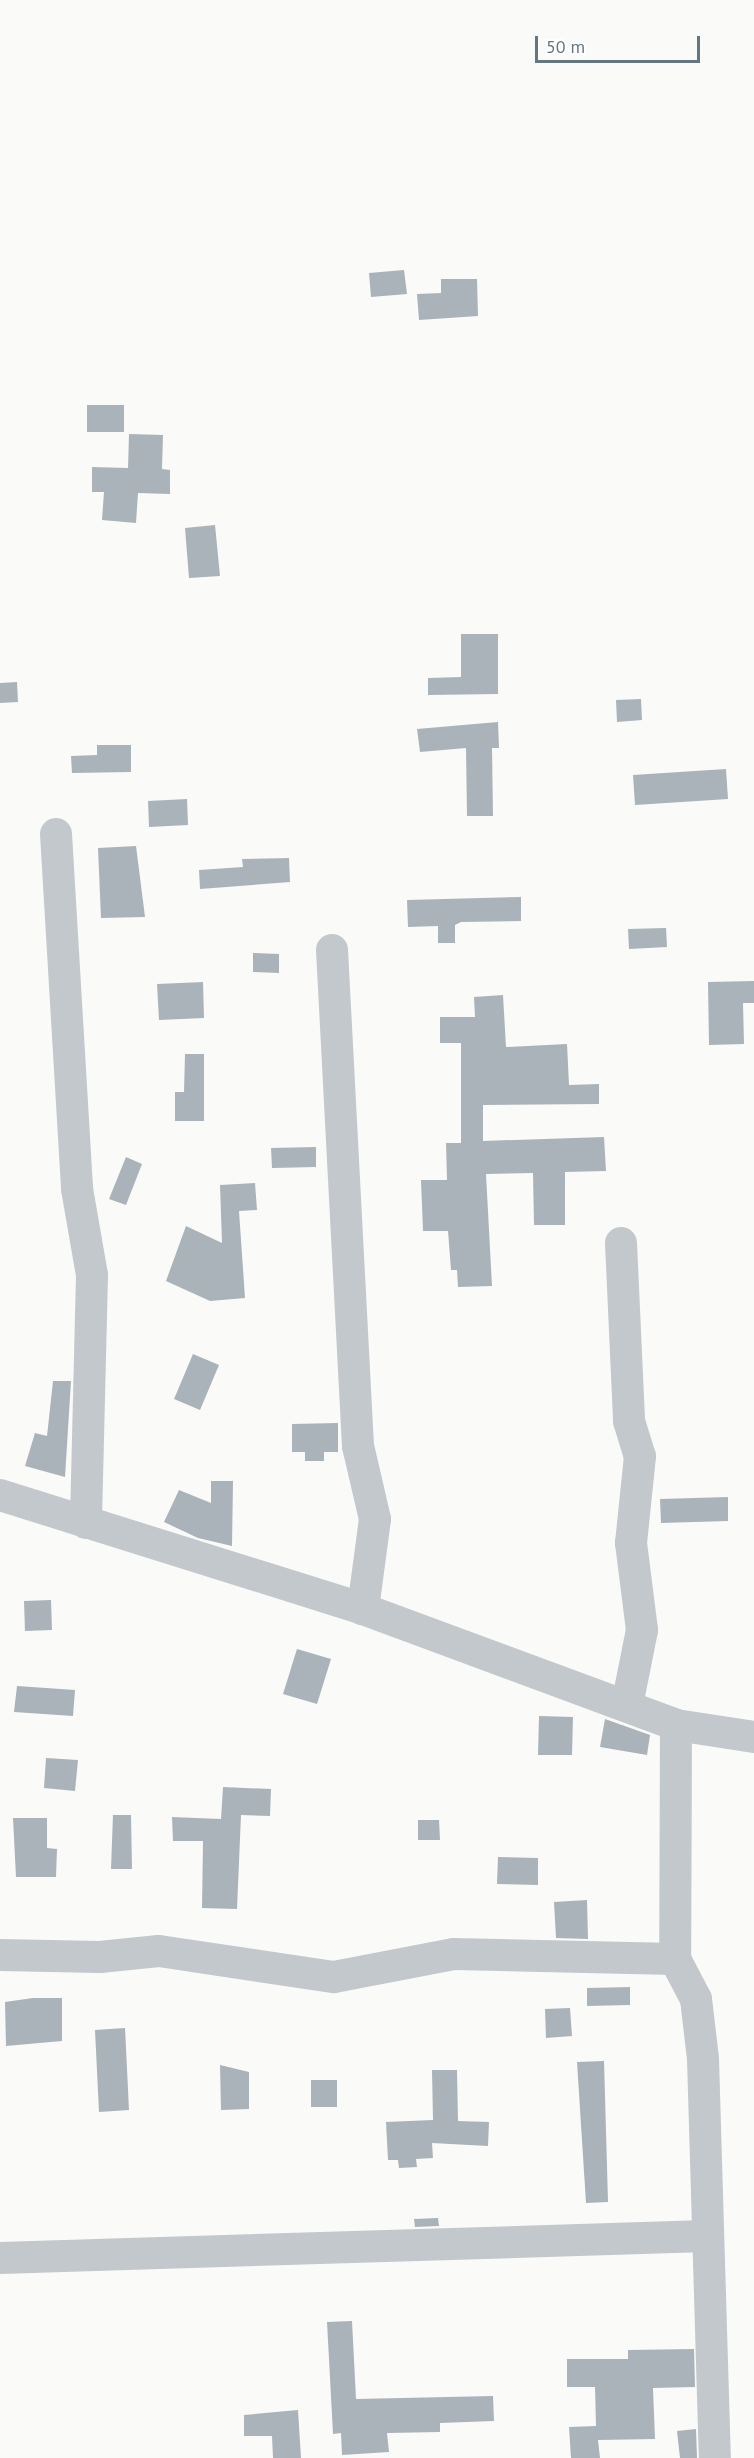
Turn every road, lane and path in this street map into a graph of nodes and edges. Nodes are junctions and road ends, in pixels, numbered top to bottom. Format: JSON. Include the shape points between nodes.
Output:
{"nodes":[{"id":1,"x":56,"y":834,"type":"dead end"},
{"id":2,"x":332,"y":950,"type":"dead end"},
{"id":3,"x":621,"y":1243,"type":"dead end"},
{"id":4,"x":0,"y":1495,"type":"edge"},
{"id":5,"x":86,"y":1523,"type":"junction"},
{"id":6,"x":363,"y":1609,"type":"junction"},
{"id":7,"x":627,"y":1706,"type":"junction"},
{"id":8,"x":676,"y":1725,"type":"junction"},
{"id":9,"x":754,"y":1737,"type":"edge"},
{"id":10,"x":0,"y":1954,"type":"edge"},
{"id":11,"x":675,"y":1959,"type":"junction"},
{"id":12,"x":706,"y":2236,"type":"junction"},
{"id":13,"x":0,"y":2258,"type":"edge"},
{"id":14,"x":716,"y":2458,"type":"edge"}],
"edges":[{"from":1,"to":5,"type":"street","via":[[75,1165],[92,1275]]},
{"from":2,"to":6,"type":"street","via":[[358,1446],[375,1520]]},
{"from":3,"to":7,"type":"street","via":[[629,1421],[640,1456],[631,1543],[642,1630]]},
{"from":4,"to":5,"type":"street"},
{"from":5,"to":6,"type":"street"},
{"from":6,"to":7,"type":"street"},
{"from":7,"to":8,"type":"street"},
{"from":8,"to":9,"type":"street"},
{"from":8,"to":11,"type":"street"},
{"from":10,"to":11,"type":"street","via":[[100,1957],[159,1951],[334,1977],[454,1954]]},
{"from":11,"to":12,"type":"street","via":[[696,1999],[703,2060]]},
{"from":12,"to":13,"type":"street"},
{"from":12,"to":14,"type":"street"}]}
